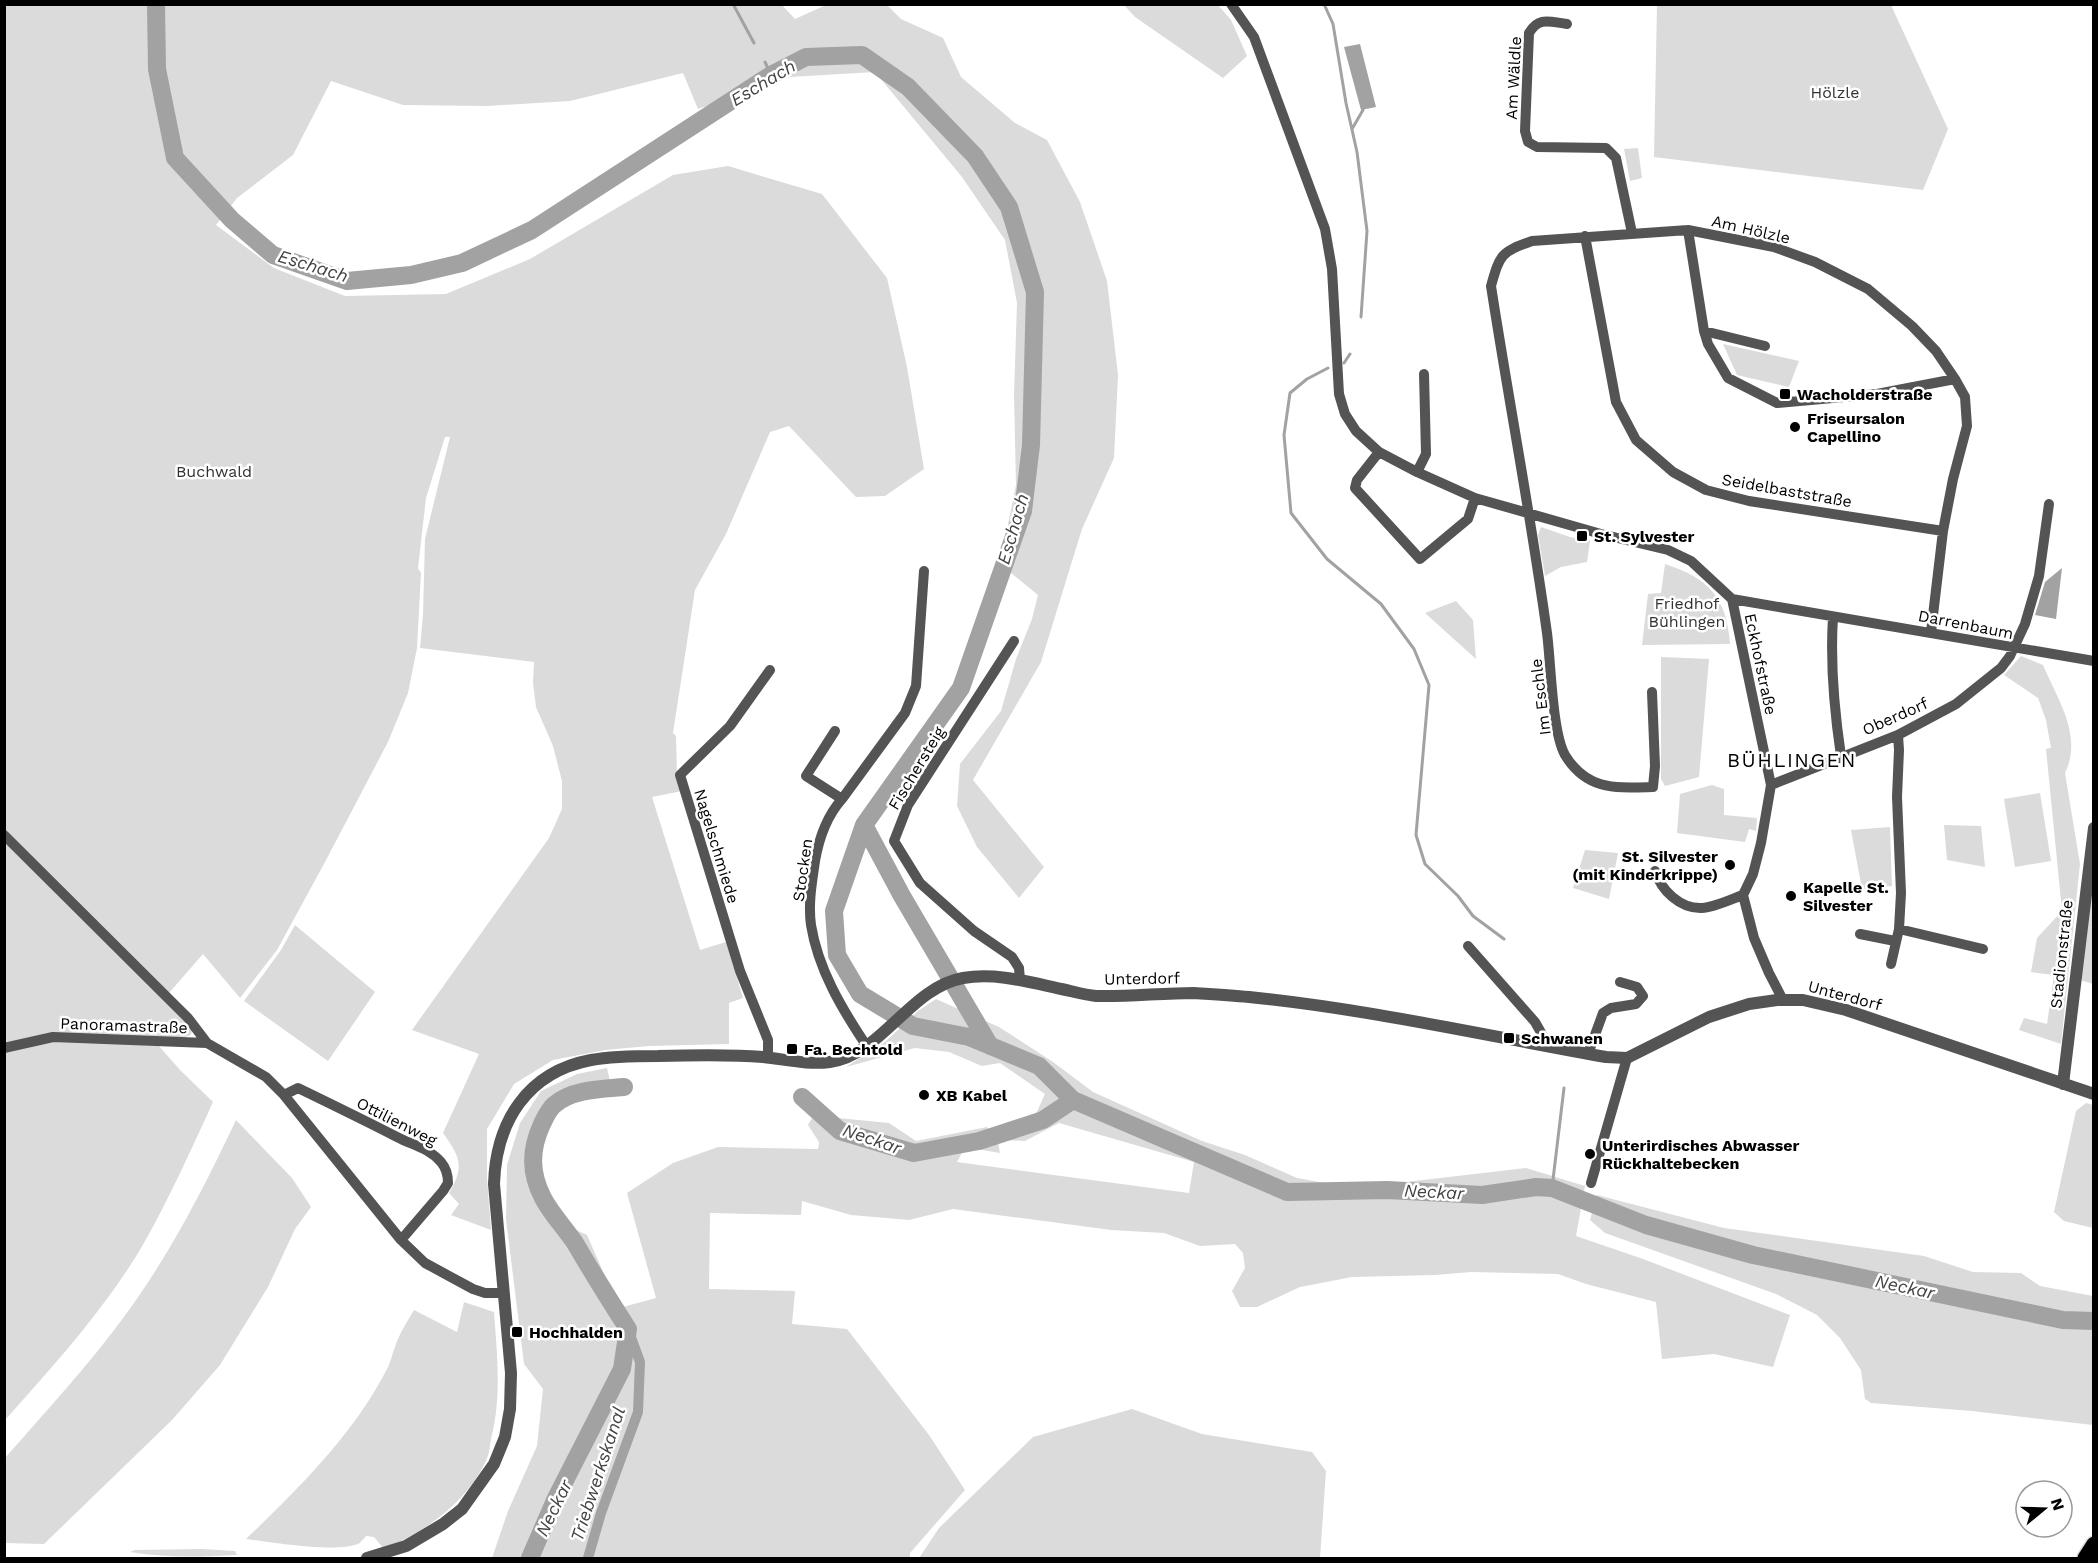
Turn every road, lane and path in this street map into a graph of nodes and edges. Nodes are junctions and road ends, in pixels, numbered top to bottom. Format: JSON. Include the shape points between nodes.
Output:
{"nodes":[{"id":1,"x":1231,"y":4,"type":"edge"},
{"id":2,"x":1567,"y":24,"type":"dead end"},
{"id":3,"x":1688,"y":230,"type":"junction"},
{"id":4,"x":1632,"y":233,"type":"junction"},
{"id":5,"x":1585,"y":236,"type":"junction"},
{"id":6,"x":1704,"y":331,"type":"junction"},
{"id":7,"x":1765,"y":346,"type":"dead end"},
{"id":8,"x":1424,"y":374,"type":"dead end"},
{"id":9,"x":1955,"y":378,"type":"junction"},
{"id":10,"x":1379,"y":452,"type":"junction"},
{"id":11,"x":1417,"y":472,"type":"junction"},
{"id":12,"x":1475,"y":498,"type":"junction"},
{"id":13,"x":2049,"y":504,"type":"dead end"},
{"id":14,"x":1530,"y":513,"type":"junction"},
{"id":15,"x":1943,"y":531,"type":"junction"},
{"id":16,"x":924,"y":571,"type":"dead end"},
{"id":17,"x":1732,"y":599,"type":"junction"},
{"id":18,"x":1833,"y":617,"type":"junction"},
{"id":19,"x":1931,"y":632,"type":"junction"},
{"id":20,"x":1014,"y":641,"type":"dead end"},
{"id":21,"x":2013,"y":648,"type":"junction"},
{"id":22,"x":2094,"y":661,"type":"edge"},
{"id":23,"x":770,"y":670,"type":"dead end"},
{"id":24,"x":1652,"y":692,"type":"dead end"},
{"id":25,"x":835,"y":730,"type":"dead end"},
{"id":26,"x":1898,"y":735,"type":"junction"},
{"id":27,"x":1841,"y":756,"type":"junction"},
{"id":28,"x":1771,"y":785,"type":"junction"},
{"id":29,"x":842,"y":799,"type":"junction"},
{"id":30,"x":2094,"y":828,"type":"edge"},
{"id":31,"x":4,"y":835,"type":"edge"},
{"id":32,"x":1655,"y":872,"type":"dead end"},
{"id":33,"x":1743,"y":895,"type":"junction"},
{"id":34,"x":1899,"y":929,"type":"junction"},
{"id":35,"x":1860,"y":934,"type":"dead end"},
{"id":36,"x":1895,"y":941,"type":"junction"},
{"id":37,"x":1468,"y":946,"type":"dead end"},
{"id":38,"x":1983,"y":949,"type":"dead end"},
{"id":39,"x":1891,"y":964,"type":"dead end"},
{"id":40,"x":1020,"y":980,"type":"junction"},
{"id":41,"x":1620,"y":982,"type":"dead end"},
{"id":42,"x":1783,"y":1000,"type":"junction"},
{"id":43,"x":207,"y":1042,"type":"junction"},
{"id":44,"x":866,"y":1046,"type":"junction"},
{"id":45,"x":1544,"y":1046,"type":"junction"},
{"id":46,"x":4,"y":1048,"type":"edge"},
{"id":47,"x":1588,"y":1054,"type":"junction"},
{"id":48,"x":768,"y":1058,"type":"junction"},
{"id":49,"x":1627,"y":1058,"type":"junction"},
{"id":50,"x":2063,"y":1084,"type":"junction"},
{"id":51,"x":2094,"y":1094,"type":"edge"},
{"id":52,"x":284,"y":1095,"type":"junction"},
{"id":53,"x":1591,"y":1183,"type":"dead end"},
{"id":54,"x":401,"y":1240,"type":"junction"},
{"id":55,"x":504,"y":1293,"type":"junction"},
{"id":56,"x":2094,"y":1544,"type":"edge"},
{"id":57,"x":367,"y":1558,"type":"edge"},
{"id":58,"x":2085,"y":1558,"type":"edge"}],
"edges":[{"from":1,"to":10,"type":"street","name":"Eckhofstraße","via":[[1254,37],[1325,230],[1332,268],[1338,394],[1356,431]]},
{"from":2,"to":4,"type":"street","name":"Am Wäldle","via":[[1542,21],[1529,33],[1525,131],[1528,142],[1537,147],[1606,148],[1616,158]]},
{"from":3,"to":4,"type":"street","name":"Am Hölzle"},
{"from":3,"to":6,"type":"street"},
{"from":3,"to":9,"type":"street","name":"Am Hölzle","via":[[1774,247],[1815,262],[1868,289],[1912,326]]},
{"from":4,"to":5,"type":"street","name":"Am Hölzle"},
{"from":5,"to":14,"type":"street","name":"Am Hölzle","via":[[1532,241],[1509,249],[1498,261],[1491,286]]},
{"from":5,"to":15,"type":"street","name":"Seidelbaststraße","via":[[1616,402],[1636,440],[1673,472],[1706,490],[1749,501]]},
{"from":6,"to":7,"type":"street"},
{"from":6,"to":9,"type":"street","via":[[1728,378],[1777,403],[1877,394]]},
{"from":8,"to":11,"type":"street","via":[[1426,454]]},
{"from":9,"to":15,"type":"street","name":"Am Hölzle","via":[[1965,397],[1967,426]]},
{"from":10,"to":11,"type":"street","name":"Eckhofstraße"},
{"from":10,"to":12,"type":"street","via":[[1356,480],[1355,488],[1420,559],[1468,519]]},
{"from":11,"to":12,"type":"street","name":"Eckhofstraße"},
{"from":12,"to":14,"type":"street","name":"Eckhofstraße"},
{"from":13,"to":21,"type":"street","name":"Oberdorf","via":[[2039,576],[2025,624]]},
{"from":14,"to":17,"type":"street","name":"Eckhofstraße","via":[[1668,550],[1691,561]]},
{"from":14,"to":24,"type":"street","name":"Im Eschle","via":[[1558,736],[1564,753],[1577,770],[1603,786],[1653,787]]},
{"from":15,"to":19,"type":"street","name":"Am Hölzle"},
{"from":16,"to":29,"type":"street","name":"Stocken","via":[[916,686],[905,713]]},
{"from":17,"to":18,"type":"street","name":"Darrenbaum"},
{"from":17,"to":28,"type":"street","name":"Eckhofstraße"},
{"from":18,"to":19,"type":"street","name":"Darrenbaum"},
{"from":18,"to":27,"type":"street","via":[[1834,706]]},
{"from":19,"to":21,"type":"street","name":"Darrenbaum"},
{"from":20,"to":40,"type":"street","name":"Fischersteig","via":[[908,805],[894,841],[920,883],[974,931],[1012,957]]},
{"from":21,"to":22,"type":"street","name":"Darrenbaum"},
{"from":21,"to":26,"type":"street","name":"Oberdorf","via":[[2001,668],[1956,704]]},
{"from":23,"to":48,"type":"street","name":"Nagelschmiede","via":[[730,726],[680,775],[740,971],[768,1040]]},
{"from":25,"to":29,"type":"street","via":[[806,776]]},
{"from":26,"to":27,"type":"street","name":"Oberdorf"},
{"from":26,"to":34,"type":"street"},
{"from":27,"to":28,"type":"street","name":"Oberdorf"},
{"from":28,"to":33,"type":"street","name":"Eckhofstraße","via":[[1761,843]]},
{"from":29,"to":44,"type":"street","name":"Stocken","via":[[832,810],[819,840],[811,885],[811,923],[818,954],[832,987]]},
{"from":30,"to":50,"type":"street","name":"Stadionstraße"},
{"from":31,"to":43,"type":"street","via":[[188,1018]]},
{"from":32,"to":33,"type":"street","via":[[1661,886],[1682,904],[1701,908]]},
{"from":33,"to":42,"type":"street","via":[[1755,938]]},
{"from":34,"to":36,"type":"street"},
{"from":34,"to":38,"type":"street"},
{"from":35,"to":36,"type":"street"},
{"from":36,"to":39,"type":"street"},
{"from":37,"to":45,"type":"street","via":[[1535,1022]]},
{"from":40,"to":44,"type":"street","name":"Unterdorf","via":[[990,976],[949,982],[909,1008]]},
{"from":40,"to":45,"type":"street","name":"Unterdorf","via":[[1093,996],[1193,993],[1249,997],[1390,1016]]},
{"from":41,"to":47,"type":"street","via":[[1637,987],[1644,996],[1636,1004],[1603,1012]]},
{"from":42,"to":49,"type":"street","name":"Unterdorf","via":[[1749,1004],[1709,1017]]},
{"from":42,"to":50,"type":"street","name":"Unterdorf","via":[[1803,1000],[1846,1010]]},
{"from":43,"to":46,"type":"street","name":"Panoramastraße","via":[[53,1037]]},
{"from":43,"to":52,"type":"street","via":[[266,1077]]},
{"from":44,"to":48,"type":"street","name":"Unterdorf","via":[[833,1062]]},
{"from":45,"to":47,"type":"street","name":"Unterdorf"},
{"from":47,"to":49,"type":"street","name":"Unterdorf"},
{"from":48,"to":55,"type":"street","name":"Unterdorf","via":[[721,1054],[606,1058],[580,1062],[542,1081],[520,1101],[508,1120],[495,1164]]},
{"from":49,"to":53,"type":"street"},
{"from":50,"to":51,"type":"street","name":"Unterdorf"},
{"from":52,"to":54,"type":"street"},
{"from":52,"to":54,"type":"street","name":"Ottilienweg","via":[[298,1088],[421,1147],[440,1161],[448,1183]]},
{"from":54,"to":55,"type":"street","via":[[425,1263],[473,1289]]},
{"from":55,"to":57,"type":"street","name":"Unterdorf","via":[[511,1391],[505,1437],[494,1464],[462,1509],[443,1524],[406,1546]]},
{"from":56,"to":58,"type":"main road"}]}
